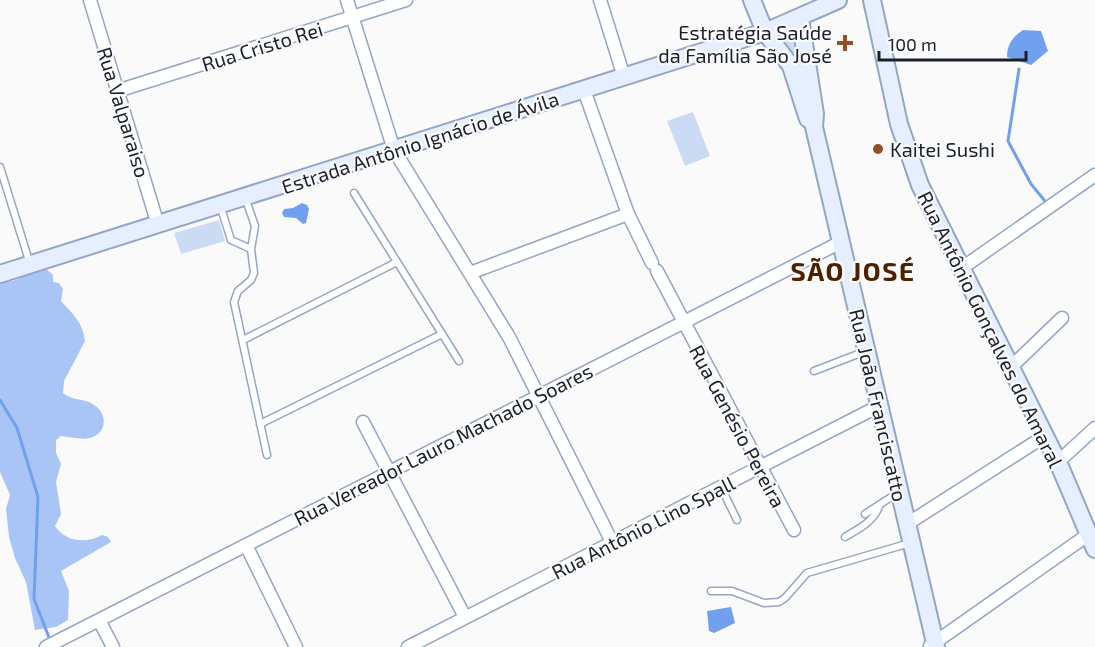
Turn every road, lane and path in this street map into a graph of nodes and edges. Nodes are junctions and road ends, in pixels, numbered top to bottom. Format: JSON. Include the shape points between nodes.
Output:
{"nodes":[{"id":1,"x":90,"y":0,"type":"edge"},
{"id":2,"x":347,"y":0,"type":"edge"},
{"id":3,"x":406,"y":0,"type":"edge"},
{"id":4,"x":600,"y":0,"type":"edge"},
{"id":5,"x":752,"y":0,"type":"edge"},
{"id":6,"x":838,"y":0,"type":"edge"},
{"id":7,"x":872,"y":0,"type":"edge"},
{"id":8,"x":353,"y":18,"type":"junction"},
{"id":9,"x":800,"y":18,"type":"junction"},
{"id":10,"x":765,"y":32,"type":"junction"},
{"id":11,"x":624,"y":77,"type":"junction"},
{"id":12,"x":584,"y":90,"type":"junction"},
{"id":13,"x":117,"y":91,"type":"junction"},
{"id":14,"x":814,"y":127,"type":"junction"},
{"id":15,"x":394,"y":150,"type":"junction"},
{"id":16,"x":0,"y":167,"type":"edge"},
{"id":17,"x":1095,"y":176,"type":"edge"},
{"id":18,"x":354,"y":193,"type":"dead end"},
{"id":19,"x":245,"y":197,"type":"junction"},
{"id":20,"x":220,"y":205,"type":"junction"},
{"id":21,"x":628,"y":214,"type":"junction"},
{"id":22,"x":158,"y":225,"type":"junction"},
{"id":23,"x":840,"y":242,"type":"junction"},
{"id":24,"x":251,"y":249,"type":"junction"},
{"id":25,"x":397,"y":262,"type":"junction"},
{"id":26,"x":30,"y":265,"type":"junction"},
{"id":27,"x":962,"y":268,"type":"junction"},
{"id":28,"x":470,"y":273,"type":"junction"},
{"id":29,"x":0,"y":274,"type":"edge"},
{"id":30,"x":1062,"y":318,"type":"dead end"},
{"id":31,"x":683,"y":322,"type":"junction"},
{"id":32,"x":442,"y":334,"type":"junction"},
{"id":33,"x":243,"y":340,"type":"junction"},
{"id":34,"x":866,"y":351,"type":"junction"},
{"id":35,"x":459,"y":362,"type":"dead end"},
{"id":36,"x":1011,"y":367,"type":"junction"},
{"id":37,"x":814,"y":371,"type":"dead end"},
{"id":38,"x":538,"y":396,"type":"junction"},
{"id":39,"x":879,"y":406,"type":"junction"},
{"id":40,"x":363,"y":422,"type":"dead end"},
{"id":41,"x":260,"y":424,"type":"junction"},
{"id":42,"x":1095,"y":428,"type":"edge"},
{"id":43,"x":1045,"y":436,"type":"junction"},
{"id":44,"x":267,"y":455,"type":"dead end"},
{"id":45,"x":1058,"y":462,"type":"junction"},
{"id":46,"x":760,"y":467,"type":"junction"},
{"id":47,"x":389,"y":472,"type":"junction"},
{"id":48,"x":721,"y":487,"type":"junction"},
{"id":49,"x":899,"y":492,"type":"junction"},
{"id":50,"x":880,"y":504,"type":"junction"},
{"id":51,"x":865,"y":514,"type":"dead end"},
{"id":52,"x":737,"y":520,"type":"dead end"},
{"id":53,"x":907,"y":524,"type":"junction"},
{"id":54,"x":794,"y":530,"type":"dead end"},
{"id":55,"x":845,"y":537,"type":"dead end"},
{"id":56,"x":1093,"y":537,"type":"edge"},
{"id":57,"x":612,"y":542,"type":"junction"},
{"id":58,"x":911,"y":543,"type":"junction"},
{"id":59,"x":246,"y":545,"type":"junction"},
{"id":60,"x":711,"y":591,"type":"dead end"},
{"id":61,"x":465,"y":617,"type":"junction"},
{"id":62,"x":99,"y":620,"type":"junction"},
{"id":63,"x":933,"y":646,"type":"edge"},
{"id":64,"x":46,"y":647,"type":"edge"},
{"id":65,"x":113,"y":647,"type":"edge"},
{"id":66,"x":296,"y":647,"type":"edge"},
{"id":67,"x":408,"y":647,"type":"edge"}],
"edges":[{"from":1,"to":13,"type":"street","name":"Rua Valparaiso"},
{"from":2,"to":8,"type":"street"},
{"from":3,"to":8,"type":"street","name":"Rua Cristo Rei"},
{"from":4,"to":11,"type":"street"},
{"from":5,"to":10,"type":"street","name":"Rua João Franciscatto"},
{"from":6,"to":9,"type":"street","name":"Estrada Antônio Ignácio de Ávila"},
{"from":7,"to":27,"type":"street","name":"Rua Antônio Gonçalves do Amaral","via":[[899,124],[920,185]]},
{"from":8,"to":13,"type":"street","name":"Rua Cristo Rei"},
{"from":8,"to":15,"type":"street"},
{"from":9,"to":10,"type":"street","name":"Estrada Antônio Ignácio de Ávila"},
{"from":9,"to":14,"type":"street","name":"Rua João Franciscatto"},
{"from":10,"to":11,"type":"street","name":"Estrada Antônio Ignácio de Ávila"},
{"from":10,"to":14,"type":"street","name":"Rua João Franciscatto","via":[[791,66],[806,116]]},
{"from":11,"to":12,"type":"street","name":"Estrada Antônio Ignácio de Ávila"},
{"from":12,"to":15,"type":"street","name":"Estrada Antônio Ignácio de Ávila"},
{"from":12,"to":21,"type":"street","name":"Rua Genésio Pereira"},
{"from":13,"to":22,"type":"street","name":"Rua Valparaiso"},
{"from":14,"to":23,"type":"street","name":"Rua João Franciscatto"},
{"from":15,"to":19,"type":"street","name":"Estrada Antônio Ignácio de Ávila"},
{"from":15,"to":28,"type":"street"},
{"from":16,"to":26,"type":"lane"},
{"from":17,"to":27,"type":"street"},
{"from":18,"to":25,"type":"lane"},
{"from":19,"to":20,"type":"street","name":"Estrada Antônio Ignácio de Ávila"},
{"from":19,"to":24,"type":"lane","via":[[255,226]]},
{"from":20,"to":22,"type":"street","name":"Estrada Antônio Ignácio de Ávila"},
{"from":20,"to":24,"type":"lane","via":[[231,240]]},
{"from":21,"to":28,"type":"street"},
{"from":21,"to":31,"type":"street","name":"Rua Genésio Pereira"},
{"from":22,"to":26,"type":"street","name":"Estrada Antônio Ignácio de Ávila"},
{"from":23,"to":31,"type":"street","name":"Rua Vereador Lauro Machado Soares"},
{"from":23,"to":34,"type":"street","name":"Rua João Franciscatto"},
{"from":24,"to":33,"type":"lane","via":[[254,273],[235,296]]},
{"from":25,"to":32,"type":"lane"},
{"from":25,"to":33,"type":"lane"},
{"from":26,"to":29,"type":"street","name":"Estrada Antônio Ignácio de Ávila"},
{"from":27,"to":36,"type":"street","name":"Rua Antônio Gonçalves do Amaral"},
{"from":28,"to":38,"type":"street","via":[[509,337]]},
{"from":30,"to":36,"type":"street"},
{"from":31,"to":38,"type":"street","name":"Rua Vereador Lauro Machado Soares"},
{"from":31,"to":46,"type":"street","name":"Rua Genésio Pereira"},
{"from":32,"to":35,"type":"lane"},
{"from":32,"to":41,"type":"lane"},
{"from":33,"to":41,"type":"lane"},
{"from":34,"to":37,"type":"lane"},
{"from":34,"to":39,"type":"street","name":"Rua João Franciscatto"},
{"from":36,"to":43,"type":"street","name":"Rua Antônio Gonçalves do Amaral"},
{"from":38,"to":47,"type":"street","name":"Rua Vereador Lauro Machado Soares"},
{"from":38,"to":57,"type":"street"},
{"from":39,"to":46,"type":"street","name":"Rua Antônio Lino Spall"},
{"from":39,"to":49,"type":"street","name":"Rua João Franciscatto"},
{"from":40,"to":47,"type":"street"},
{"from":41,"to":44,"type":"lane"},
{"from":42,"to":45,"type":"street"},
{"from":43,"to":45,"type":"street","name":"Rua Antônio Gonçalves do Amaral"},
{"from":43,"to":53,"type":"street"},
{"from":45,"to":56,"type":"street","name":"Rua Antônio Gonçalves do Amaral"},
{"from":46,"to":48,"type":"street","name":"Rua Antônio Lino Spall"},
{"from":46,"to":54,"type":"street","name":"Rua Genésio Pereira"},
{"from":47,"to":59,"type":"street","name":"Rua Vereador Lauro Machado Soares"},
{"from":47,"to":61,"type":"street"},
{"from":48,"to":52,"type":"lane"},
{"from":48,"to":57,"type":"street","name":"Rua Antônio Lino Spall"},
{"from":49,"to":50,"type":"lane"},
{"from":49,"to":53,"type":"street","name":"Rua João Franciscatto"},
{"from":50,"to":51,"type":"lane"},
{"from":50,"to":55,"type":"lane","via":[[871,520]]},
{"from":53,"to":58,"type":"street","name":"Rua João Franciscatto"},
{"from":56,"to":63,"type":"street"},
{"from":57,"to":61,"type":"street","name":"Rua Antônio Lino Spall"},
{"from":58,"to":60,"type":"lane","via":[[807,573],[779,602],[764,603],[732,591]]},
{"from":58,"to":63,"type":"street","name":"Rua João Franciscatto"},
{"from":59,"to":62,"type":"street","name":"Rua Vereador Lauro Machado Soares"},
{"from":59,"to":66,"type":"street"},
{"from":61,"to":67,"type":"street","name":"Rua Antônio Lino Spall"},
{"from":62,"to":64,"type":"street","name":"Rua Vereador Lauro Machado Soares"},
{"from":62,"to":65,"type":"street"}]}
